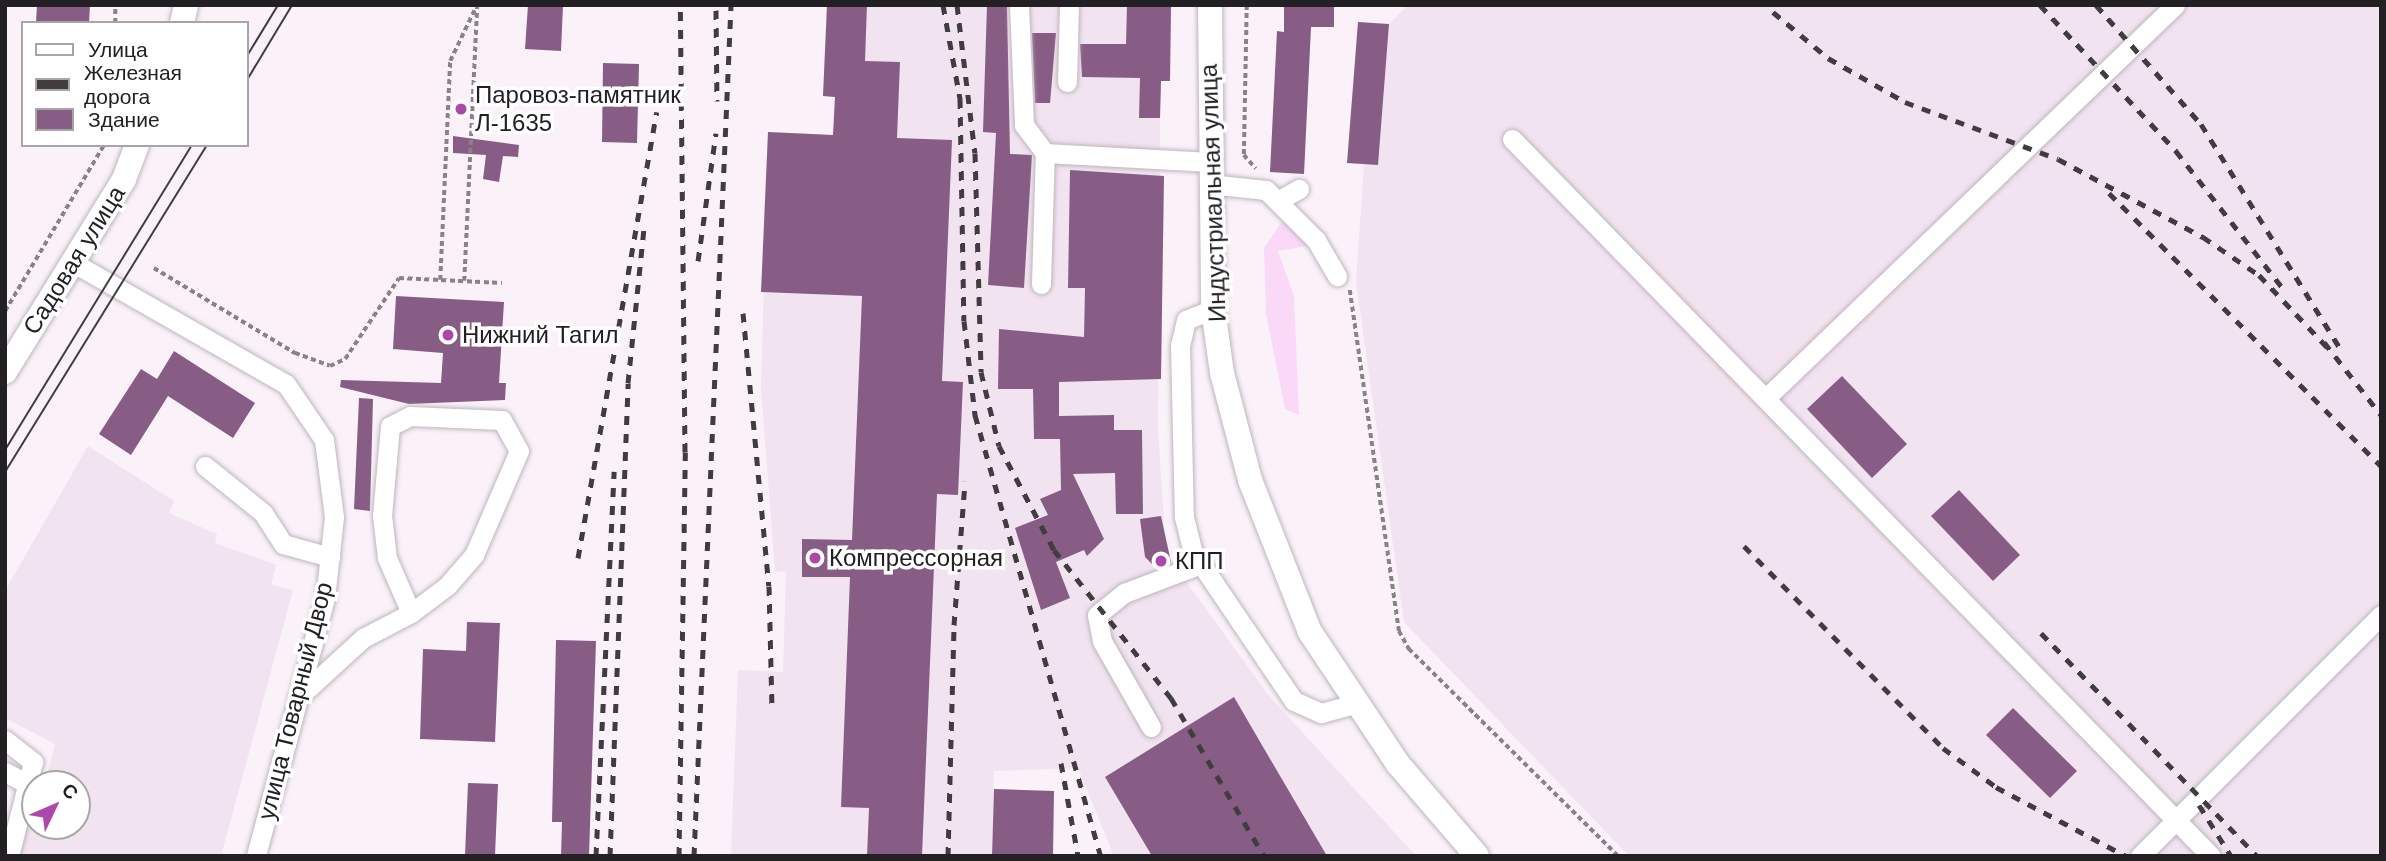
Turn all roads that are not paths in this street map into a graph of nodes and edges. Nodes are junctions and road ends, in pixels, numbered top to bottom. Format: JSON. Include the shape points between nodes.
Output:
{"nodes":[{"id":1,"x":1018,"y":5,"type":"edge"},
{"id":2,"x":1069,"y":5,"type":"edge"},
{"id":3,"x":1210,"y":5,"type":"edge"},
{"id":4,"x":2175,"y":5,"type":"edge"},
{"id":5,"x":1067,"y":82,"type":"dead end"},
{"id":6,"x":1512,"y":139,"type":"dead end"},
{"id":7,"x":136,"y":147,"type":"edge"},
{"id":8,"x":1045,"y":153,"type":"junction"},
{"id":9,"x":1209,"y":173,"type":"junction"},
{"id":10,"x":1299,"y":189,"type":"dead end"},
{"id":11,"x":1280,"y":199,"type":"junction"},
{"id":12,"x":72,"y":262,"type":"junction"},
{"id":13,"x":1342,"y":277,"type":"road end"},
{"id":14,"x":1041,"y":284,"type":"dead end"},
{"id":15,"x":1213,"y":309,"type":"junction"},
{"id":16,"x":5,"y":372,"type":"edge"},
{"id":17,"x":1768,"y":397,"type":"junction"},
{"id":18,"x":205,"y":466,"type":"dead end"},
{"id":19,"x":330,"y":557,"type":"junction"},
{"id":20,"x":1199,"y":565,"type":"junction"},
{"id":21,"x":411,"y":613,"type":"junction"},
{"id":22,"x":2381,"y":615,"type":"edge"},
{"id":23,"x":297,"y":703,"type":"junction"},
{"id":24,"x":1355,"y":704,"type":"junction"},
{"id":25,"x":1151,"y":727,"type":"dead end"},
{"id":26,"x":5,"y":740,"type":"edge"},
{"id":27,"x":28,"y":770,"type":"edge"},
{"id":28,"x":5,"y":772,"type":"edge"},
{"id":29,"x":21,"y":780,"type":"edge"},
{"id":30,"x":21,"y":817,"type":"edge"},
{"id":31,"x":2176,"y":819,"type":"junction"},
{"id":32,"x":9,"y":856,"type":"edge"},
{"id":33,"x":256,"y":856,"type":"edge"},
{"id":34,"x":1477,"y":856,"type":"edge"},
{"id":35,"x":2140,"y":856,"type":"edge"},
{"id":36,"x":2211,"y":856,"type":"edge"}],
"edges":[{"from":1,"to":8,"type":"street","via":[[1024,125]]},
{"from":2,"to":5,"type":"street"},
{"from":3,"to":9,"type":"main road","name":"Индустриальная улица"},
{"from":4,"to":17,"type":"street"},
{"from":6,"to":17,"type":"street"},
{"from":7,"to":12,"type":"main road","name":"Садовая улица","via":[[124,179]]},
{"from":8,"to":9,"type":"street"},
{"from":8,"to":14,"type":"street"},
{"from":9,"to":11,"type":"street","via":[[1252,184]]},
{"from":9,"to":15,"type":"main road","name":"Индустриальная улица"},
{"from":10,"to":11,"type":"street"},
{"from":11,"to":13,"type":"street"},
{"from":12,"to":16,"type":"main road","name":"Садовая улица"},
{"from":12,"to":19,"type":"street","name":"улица Товарный Двор","via":[[286,384],[324,440],[334,517]]},
{"from":15,"to":20,"type":"street","via":[[1186,320],[1180,345],[1184,517]]},
{"from":15,"to":24,"type":"main road","name":"Индустриальная улица","via":[[1234,425],[1269,535],[1310,632]]},
{"from":17,"to":31,"type":"street"},
{"from":18,"to":19,"type":"street","via":[[263,513],[283,544]]},
{"from":19,"to":23,"type":"street","name":"улица Товарный Двор"},
{"from":20,"to":24,"type":"street","via":[[1293,701],[1321,713]]},
{"from":20,"to":25,"type":"street","via":[[1124,593],[1097,615],[1102,640]]},
{"from":21,"to":21,"type":"street","via":[[474,555],[504,497],[519,451],[502,420],[410,416],[390,426],[385,537]]},
{"from":21,"to":23,"type":"street","via":[[330,663]]},
{"from":22,"to":31,"type":"street"},
{"from":23,"to":33,"type":"street","name":"улица Товарный Двор"},
{"from":24,"to":34,"type":"main road","name":"Индустриальная улица"},
{"from":26,"to":27,"type":"street","via":[[32,758]]},
{"from":28,"to":29,"type":"street"},
{"from":30,"to":32,"type":"street"},
{"from":31,"to":35,"type":"street"},
{"from":31,"to":36,"type":"street"}]}
